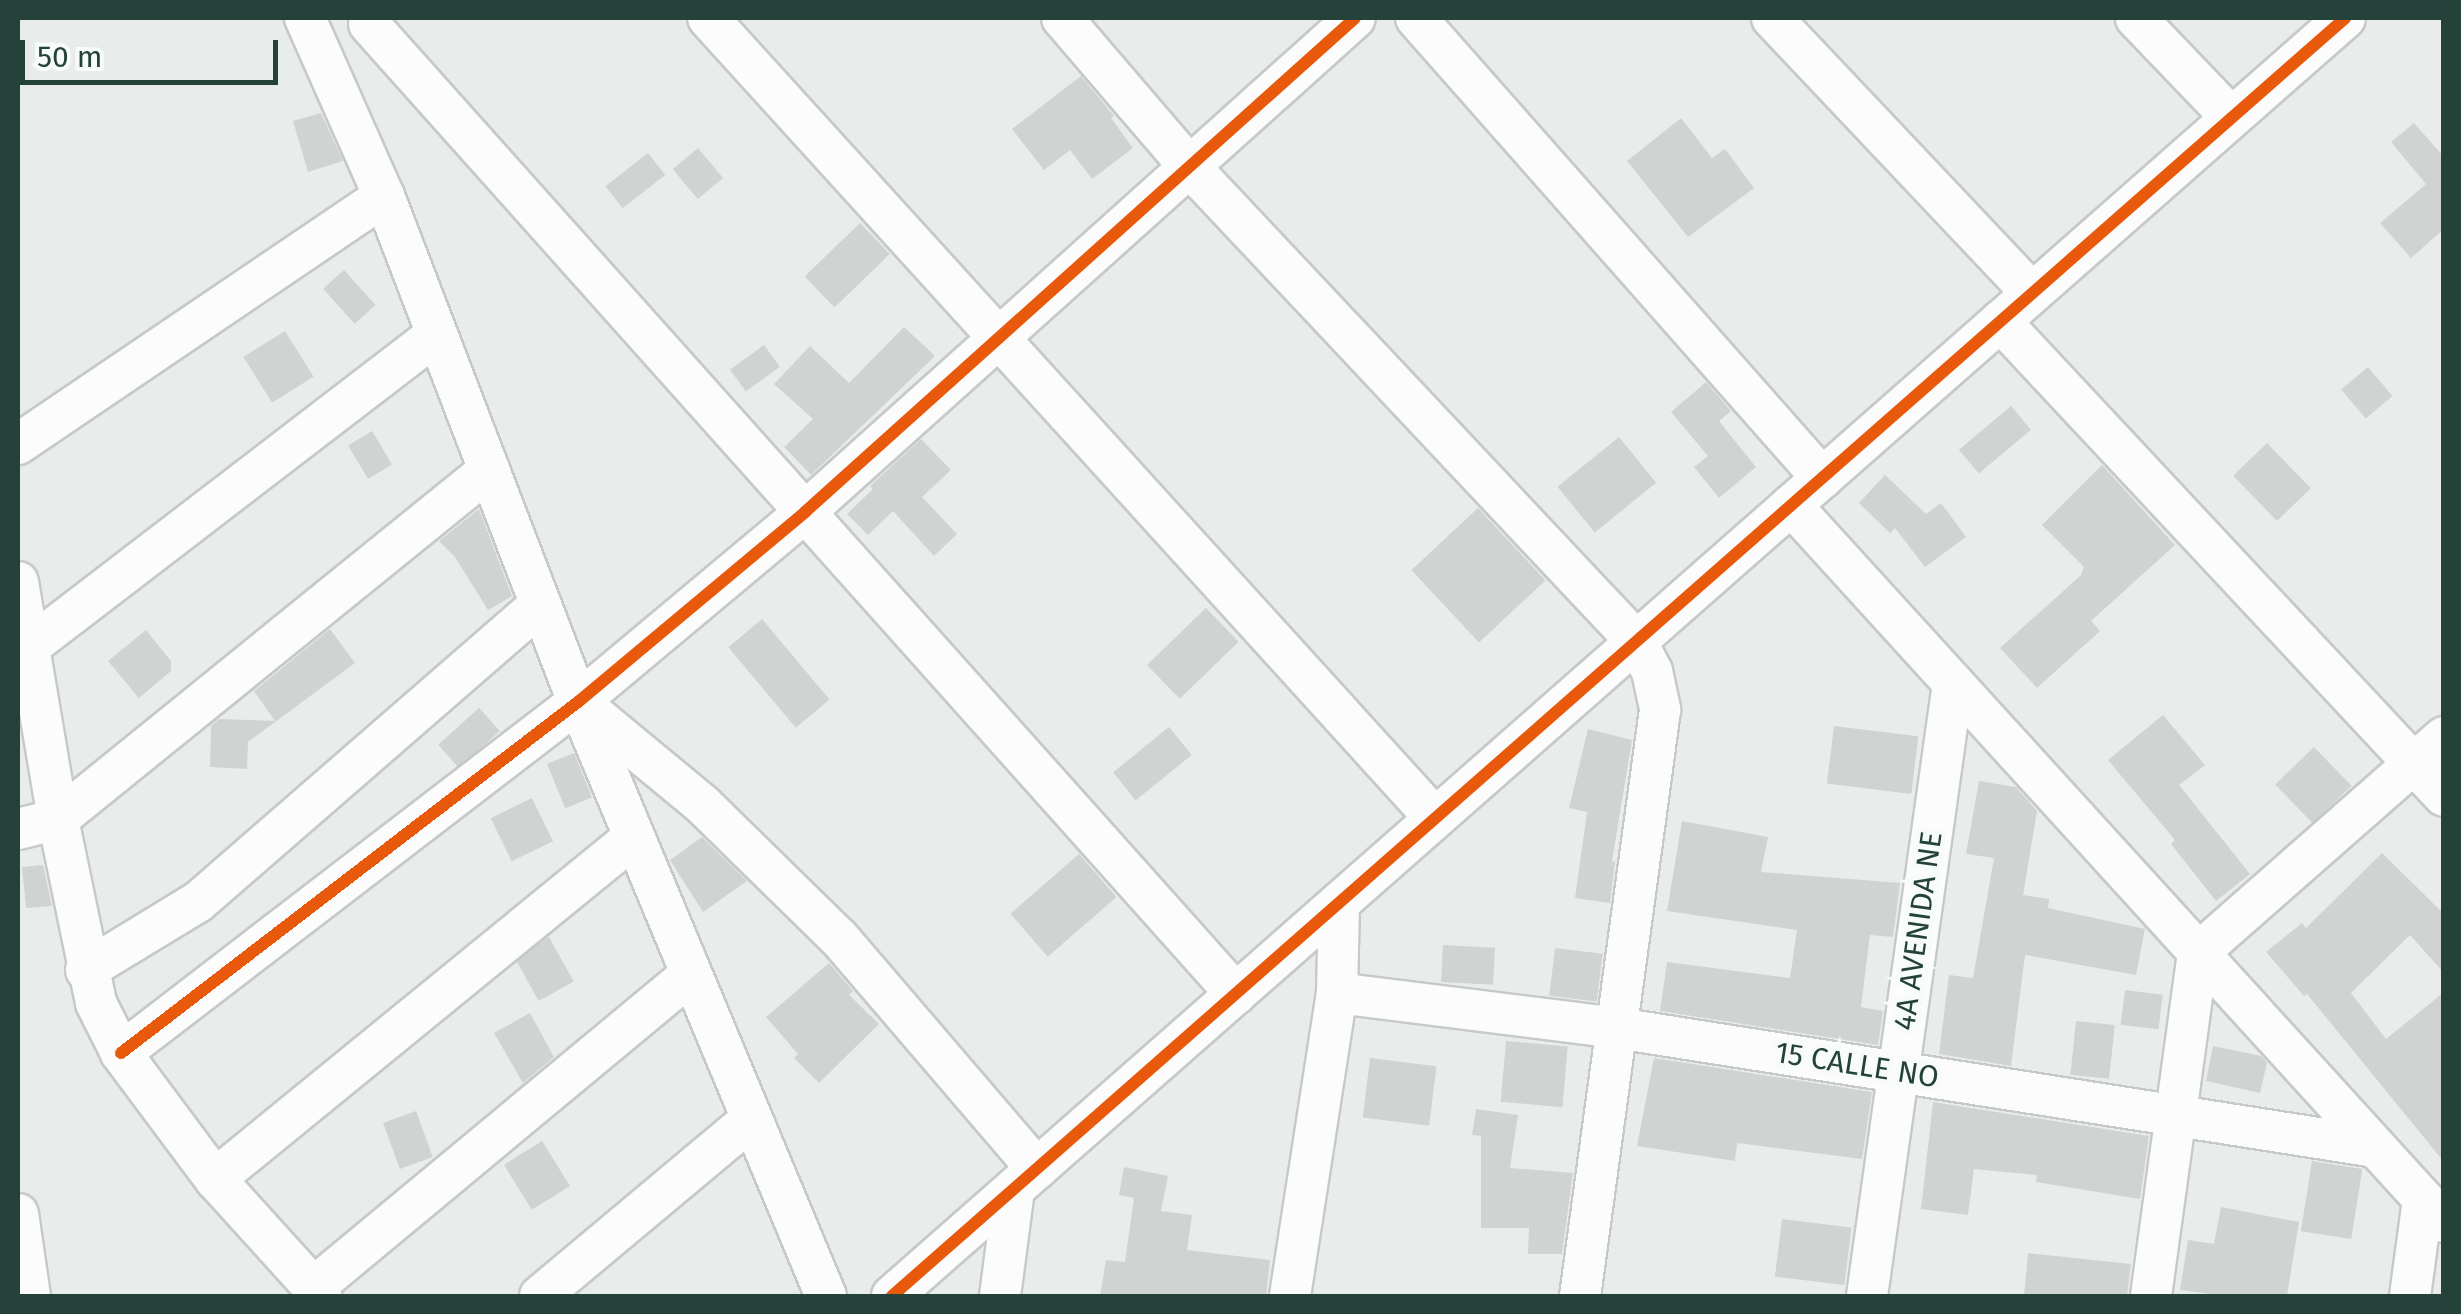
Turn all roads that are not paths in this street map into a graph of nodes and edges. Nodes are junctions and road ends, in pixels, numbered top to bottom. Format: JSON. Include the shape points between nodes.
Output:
{"nodes":[{"id":1,"x":708,"y":18,"type":"edge"},
{"id":2,"x":1062,"y":18,"type":"edge"},
{"id":3,"x":1355,"y":18,"type":"edge"},
{"id":4,"x":1416,"y":18,"type":"edge"},
{"id":5,"x":1772,"y":18,"type":"edge"},
{"id":6,"x":2136,"y":18,"type":"edge"},
{"id":7,"x":2345,"y":18,"type":"edge"},
{"id":8,"x":372,"y":21,"type":"edge"},
{"id":9,"x":309,"y":26,"type":"edge"},
{"id":10,"x":2231,"y":118,"type":"junction"},
{"id":11,"x":1188,"y":165,"type":"junction"},
{"id":12,"x":384,"y":196,"type":"junction"},
{"id":13,"x":2032,"y":293,"type":"junction"},
{"id":14,"x":2000,"y":322,"type":"junction"},
{"id":15,"x":437,"y":334,"type":"junction"},
{"id":16,"x":1000,"y":336,"type":"junction"},
{"id":17,"x":18,"y":444,"type":"edge"},
{"id":18,"x":489,"y":470,"type":"junction"},
{"id":19,"x":1822,"y":478,"type":"junction"},
{"id":20,"x":1791,"y":505,"type":"junction"},
{"id":21,"x":805,"y":512,"type":"junction"},
{"id":22,"x":18,"y":582,"type":"edge"},
{"id":23,"x":540,"y":604,"type":"junction"},
{"id":24,"x":1636,"y":641,"type":"junction"},
{"id":25,"x":28,"y":647,"type":"junction"},
{"id":26,"x":1953,"y":683,"type":"junction"},
{"id":27,"x":578,"y":702,"type":"junction"},
{"id":28,"x":2444,"y":737,"type":"edge"},
{"id":29,"x":2414,"y":764,"type":"junction"},
{"id":30,"x":2444,"y":796,"type":"edge"},
{"id":31,"x":58,"y":818,"type":"junction"},
{"id":32,"x":1435,"y":818,"type":"junction"},
{"id":33,"x":18,"y":829,"type":"edge"},
{"id":34,"x":634,"y":837,"type":"junction"},
{"id":35,"x":1339,"y":903,"type":"junction"},
{"id":36,"x":2198,"y":953,"type":"junction"},
{"id":37,"x":86,"y":970,"type":"junction"},
{"id":38,"x":691,"y":974,"type":"junction"},
{"id":39,"x":1337,"y":993,"type":"junction"},
{"id":40,"x":1236,"y":994,"type":"junction"},
{"id":41,"x":1617,"y":1028,"type":"junction"},
{"id":42,"x":121,"y":1053,"type":"junction"},
{"id":43,"x":1898,"y":1072,"type":"junction"},
{"id":44,"x":2176,"y":1116,"type":"junction"},
{"id":45,"x":752,"y":1118,"type":"junction"},
{"id":46,"x":2375,"y":1147,"type":"junction"},
{"id":47,"x":1026,"y":1179,"type":"junction"},
{"id":48,"x":214,"y":1180,"type":"junction"},
{"id":49,"x":2433,"y":1211,"type":"edge"},
{"id":50,"x":18,"y":1214,"type":"edge"},
{"id":51,"x":317,"y":1292,"type":"edge"},
{"id":52,"x":30,"y":1296,"type":"edge"},
{"id":53,"x":540,"y":1296,"type":"edge"},
{"id":54,"x":826,"y":1296,"type":"edge"},
{"id":55,"x":892,"y":1296,"type":"edge"},
{"id":56,"x":1000,"y":1296,"type":"edge"},
{"id":57,"x":1290,"y":1296,"type":"edge"},
{"id":58,"x":1580,"y":1296,"type":"edge"},
{"id":59,"x":1867,"y":1296,"type":"edge"},
{"id":60,"x":2150,"y":1296,"type":"edge"},
{"id":61,"x":2410,"y":1296,"type":"edge"}],
"edges":[{"from":1,"to":16,"type":"street"},
{"from":2,"to":11,"type":"street"},
{"from":3,"to":11,"type":"street"},
{"from":4,"to":19,"type":"street"},
{"from":5,"to":13,"type":"street"},
{"from":6,"to":10,"type":"street"},
{"from":7,"to":10,"type":"street"},
{"from":8,"to":9,"type":"street"},
{"from":8,"to":21,"type":"street"},
{"from":9,"to":12,"type":"street"},
{"from":10,"to":13,"type":"street"},
{"from":11,"to":16,"type":"street"},
{"from":11,"to":24,"type":"street"},
{"from":12,"to":15,"type":"street"},
{"from":12,"to":17,"type":"street"},
{"from":13,"to":14,"type":"street"},
{"from":14,"to":19,"type":"street"},
{"from":14,"to":29,"type":"street"},
{"from":15,"to":18,"type":"street"},
{"from":15,"to":25,"type":"street"},
{"from":16,"to":21,"type":"street"},
{"from":16,"to":32,"type":"street"},
{"from":18,"to":23,"type":"street"},
{"from":18,"to":31,"type":"street"},
{"from":19,"to":20,"type":"street"},
{"from":20,"to":24,"type":"street"},
{"from":20,"to":26,"type":"street"},
{"from":21,"to":27,"type":"street"},
{"from":21,"to":40,"type":"street"},
{"from":22,"to":25,"type":"street"},
{"from":23,"to":27,"type":"street"},
{"from":23,"to":37,"type":"street","via":[[198,902]]},
{"from":24,"to":32,"type":"street"},
{"from":24,"to":41,"type":"street","via":[[1660,710]]},
{"from":25,"to":31,"type":"street"},
{"from":26,"to":36,"type":"street"},
{"from":26,"to":43,"type":"street","name":"4A AVENIDA NE"},
{"from":27,"to":34,"type":"street"},
{"from":27,"to":42,"type":"street"},
{"from":27,"to":47,"type":"street","via":[[703,805],[839,938]]},
{"from":28,"to":29,"type":"street"},
{"from":29,"to":30,"type":"street"},
{"from":29,"to":36,"type":"street"},
{"from":31,"to":33,"type":"street"},
{"from":31,"to":37,"type":"street"},
{"from":32,"to":35,"type":"street"},
{"from":34,"to":38,"type":"street"},
{"from":34,"to":48,"type":"street"},
{"from":35,"to":39,"type":"street"},
{"from":35,"to":40,"type":"street"},
{"from":36,"to":44,"type":"street"},
{"from":36,"to":46,"type":"street"},
{"from":37,"to":42,"type":"street"},
{"from":38,"to":45,"type":"street"},
{"from":38,"to":51,"type":"street"},
{"from":39,"to":41,"type":"street","name":"15 CALLE NO"},
{"from":39,"to":57,"type":"street"},
{"from":40,"to":47,"type":"street"},
{"from":41,"to":43,"type":"street","name":"15 CALLE NO"},
{"from":41,"to":58,"type":"street"},
{"from":42,"to":48,"type":"street"},
{"from":43,"to":44,"type":"street","name":"15 CALLE NO"},
{"from":43,"to":59,"type":"street","name":"4A AVENIDA NE"},
{"from":44,"to":46,"type":"street","name":"15 CALLE NO"},
{"from":44,"to":60,"type":"street"},
{"from":45,"to":53,"type":"street"},
{"from":45,"to":54,"type":"street"},
{"from":46,"to":49,"type":"street"},
{"from":47,"to":55,"type":"street"},
{"from":47,"to":56,"type":"street"},
{"from":48,"to":51,"type":"street"},
{"from":49,"to":61,"type":"street"},
{"from":50,"to":52,"type":"street"}]}
